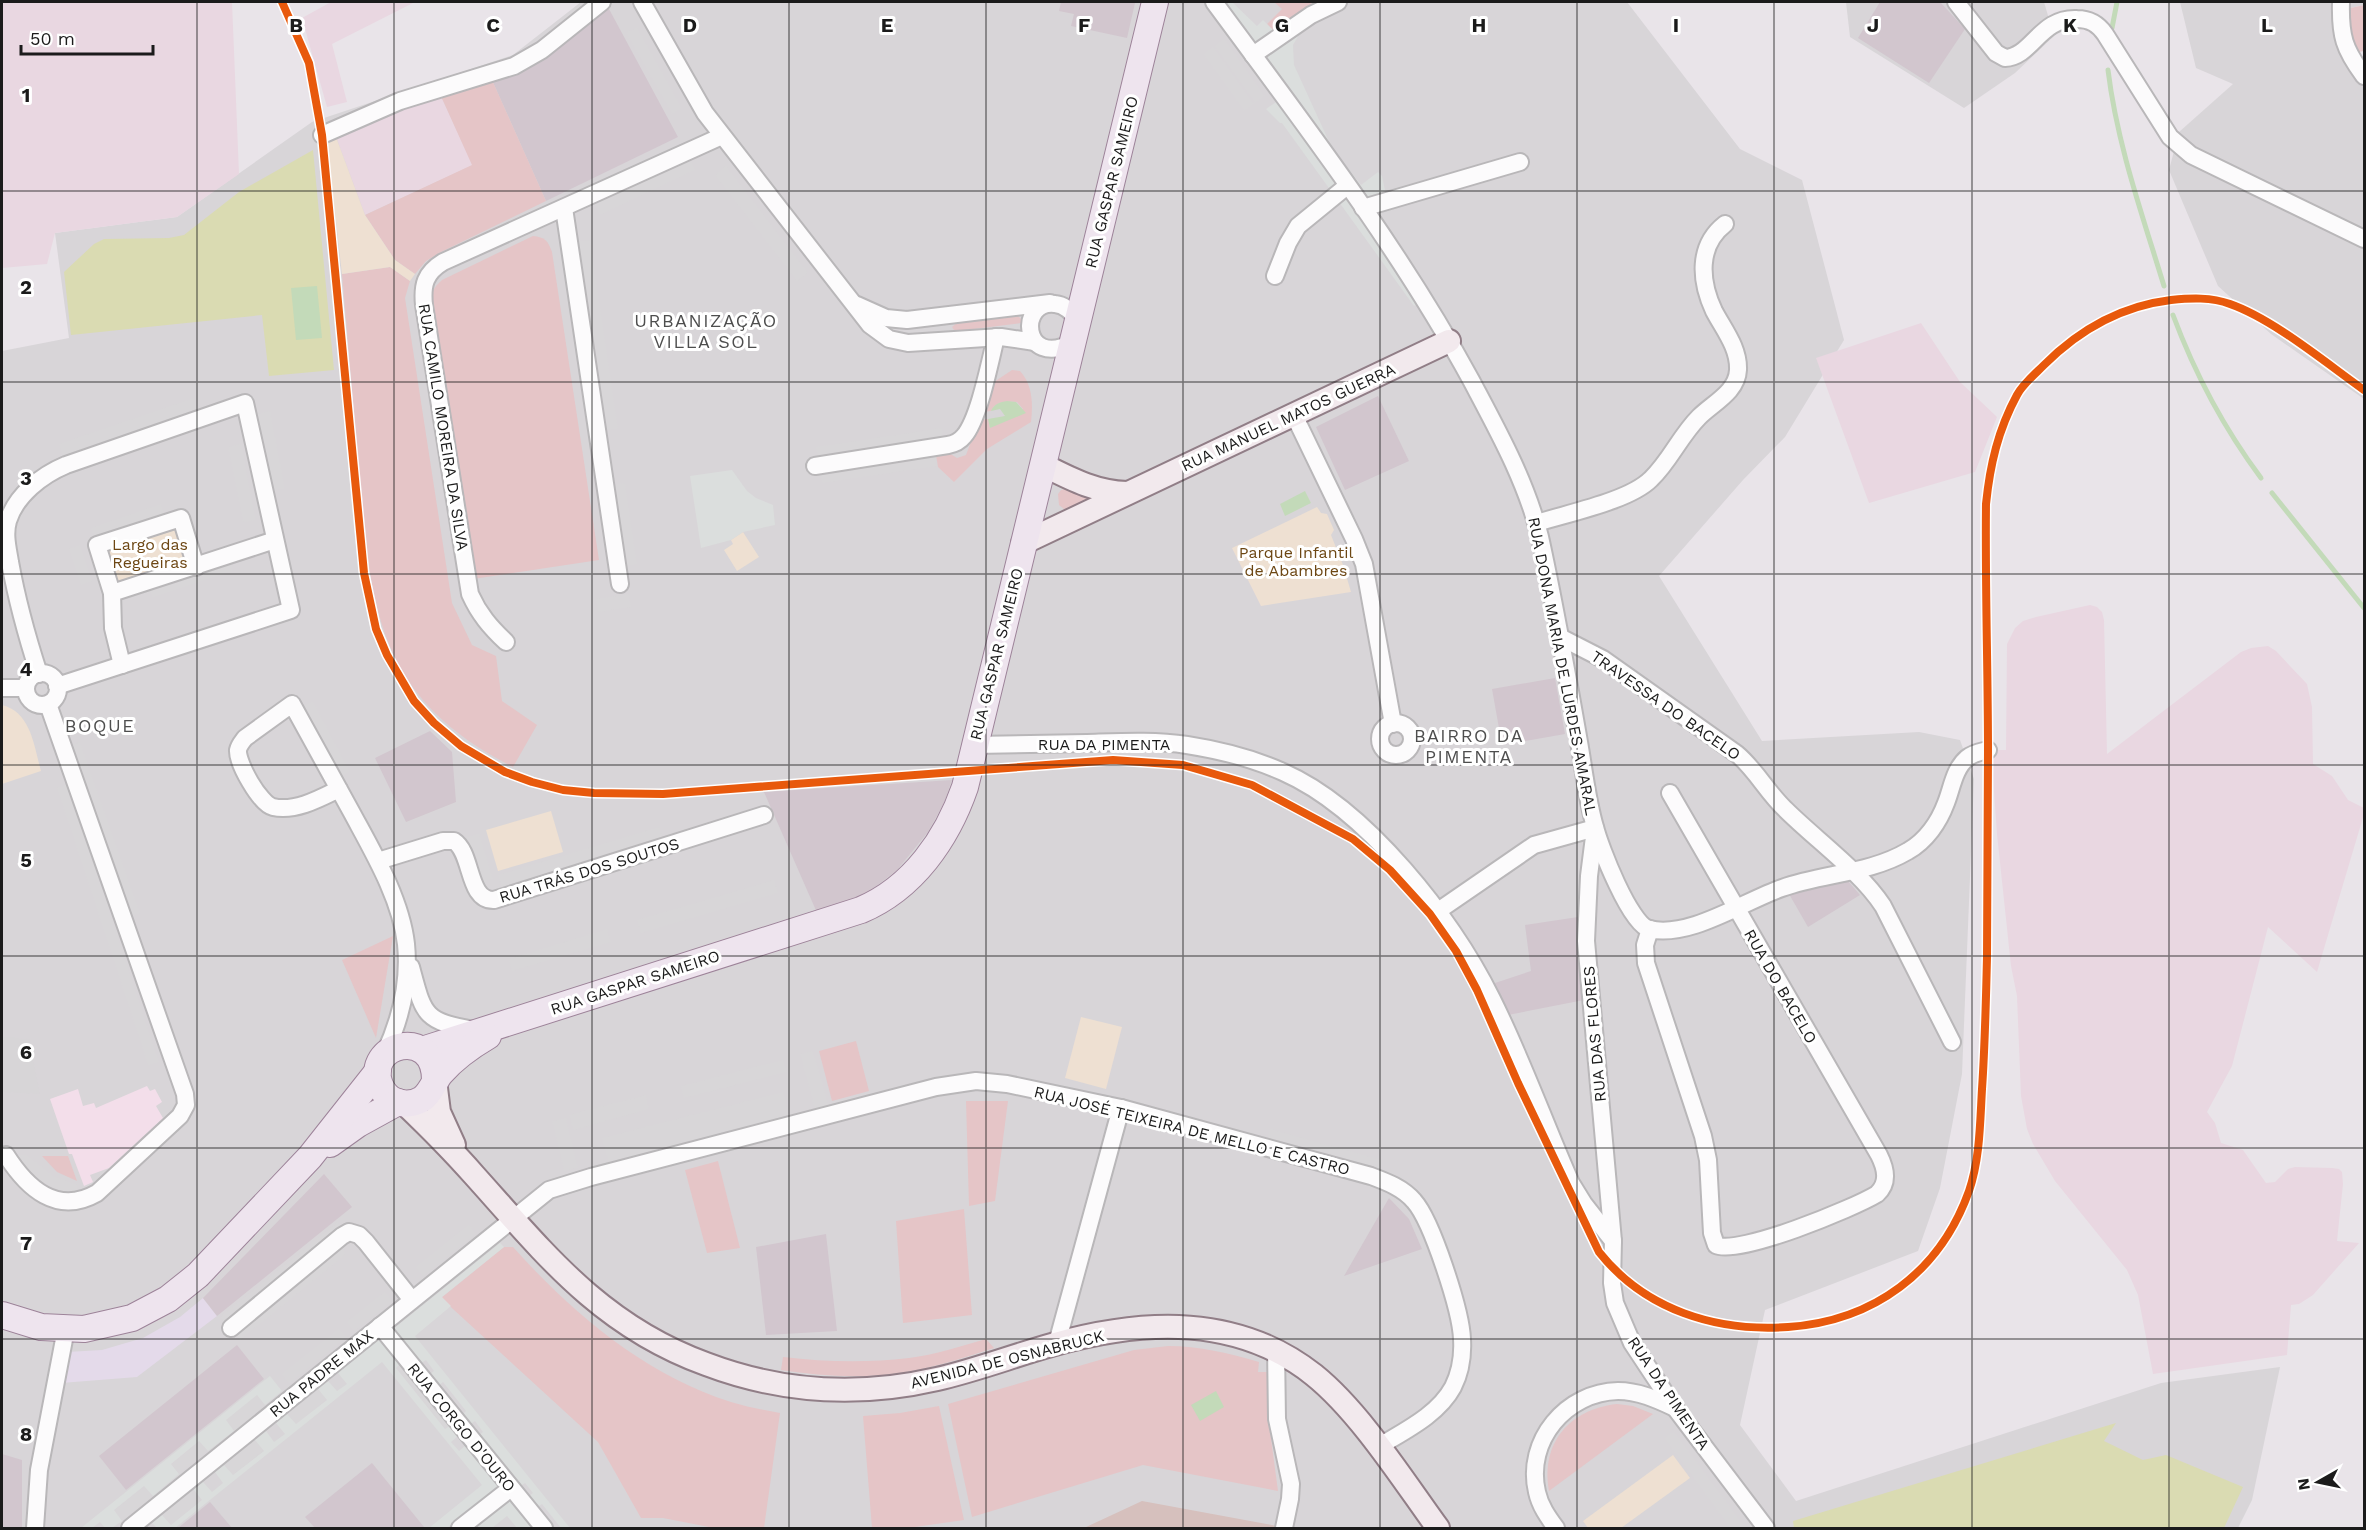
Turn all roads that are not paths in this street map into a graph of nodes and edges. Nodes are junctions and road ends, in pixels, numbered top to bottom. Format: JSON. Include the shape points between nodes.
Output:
{"nodes":[{"id":1,"x":602,"y":2,"type":"edge"},
{"id":2,"x":642,"y":2,"type":"edge"},
{"id":3,"x":1155,"y":2,"type":"edge"},
{"id":4,"x":1214,"y":2,"type":"edge"},
{"id":5,"x":1338,"y":2,"type":"edge"},
{"id":6,"x":1956,"y":2,"type":"edge"},
{"id":7,"x":2341,"y":2,"type":"edge"},
{"id":8,"x":1253,"y":55,"type":"junction"},
{"id":9,"x":2364,"y":76,"type":"edge"},
{"id":10,"x":322,"y":135,"type":"dead end"},
{"id":11,"x":722,"y":136,"type":"junction"},
{"id":12,"x":1520,"y":162,"type":"dead end"},
{"id":13,"x":1347,"y":186,"type":"junction"},
{"id":14,"x":564,"y":208,"type":"junction"},
{"id":15,"x":1363,"y":208,"type":"junction"},
{"id":16,"x":1725,"y":224,"type":"dead end"},
{"id":17,"x":2364,"y":238,"type":"edge"},
{"id":18,"x":1275,"y":276,"type":"dead end"},
{"id":19,"x":850,"y":300,"type":"junction"},
{"id":20,"x":935,"y":318,"type":"junction"},
{"id":21,"x":1060,"y":323,"type":"junction"},
{"id":22,"x":996,"y":337,"type":"junction"},
{"id":23,"x":1449,"y":341,"type":"junction"},
{"id":24,"x":937,"y":342,"type":"junction"},
{"id":25,"x":1294,"y":415,"type":"junction"},
{"id":26,"x":1042,"y":465,"type":"junction"},
{"id":27,"x":815,"y":466,"type":"dead end"},
{"id":28,"x":1127,"y":493,"type":"junction"},
{"id":29,"x":1537,"y":523,"type":"junction"},
{"id":30,"x":275,"y":540,"type":"junction"},
{"id":31,"x":1023,"y":543,"type":"junction"},
{"id":32,"x":196,"y":567,"type":"junction"},
{"id":33,"x":620,"y":584,"type":"dead end"},
{"id":34,"x":112,"y":593,"type":"junction"},
{"id":35,"x":1560,"y":637,"type":"junction"},
{"id":36,"x":506,"y":642,"type":"dead end"},
{"id":37,"x":128,"y":663,"type":"junction"},
{"id":38,"x":39,"y":674,"type":"junction"},
{"id":39,"x":57,"y":686,"type":"junction"},
{"id":40,"x":2,"y":688,"type":"edge"},
{"id":41,"x":26,"y":688,"type":"junction"},
{"id":42,"x":48,"y":704,"type":"junction"},
{"id":43,"x":1393,"y":724,"type":"dead end"},
{"id":44,"x":974,"y":745,"type":"junction"},
{"id":45,"x":1988,"y":750,"type":"dead end"},
{"id":46,"x":339,"y":789,"type":"junction"},
{"id":47,"x":1670,"y":793,"type":"dead end"},
{"id":48,"x":764,"y":815,"type":"dead end"},
{"id":49,"x":1595,"y":828,"type":"junction"},
{"id":50,"x":378,"y":861,"type":"junction"},
{"id":51,"x":1852,"y":872,"type":"junction"},
{"id":52,"x":1735,"y":908,"type":"junction"},
{"id":53,"x":1438,"y":911,"type":"junction"},
{"id":54,"x":1650,"y":929,"type":"junction"},
{"id":55,"x":406,"y":952,"type":"junction"},
{"id":56,"x":403,"y":1004,"type":"junction"},
{"id":57,"x":509,"y":1023,"type":"junction"},
{"id":58,"x":477,"y":1031,"type":"junction"},
{"id":59,"x":1952,"y":1042,"type":"dead end"},
{"id":60,"x":419,"y":1048,"type":"junction"},
{"id":61,"x":378,"y":1068,"type":"junction"},
{"id":62,"x":435,"y":1080,"type":"junction"},
{"id":63,"x":402,"y":1103,"type":"junction"},
{"id":64,"x":1121,"y":1108,"type":"junction"},
{"id":65,"x":6,"y":1155,"type":"dead end"},
{"id":66,"x":310,"y":1157,"type":"junction"},
{"id":67,"x":463,"y":1162,"type":"junction"},
{"id":68,"x":512,"y":1218,"type":"junction"},
{"id":69,"x":1613,"y":1241,"type":"junction"},
{"id":70,"x":412,"y":1300,"type":"junction"},
{"id":71,"x":2,"y":1315,"type":"edge"},
{"id":72,"x":380,"y":1326,"type":"junction"},
{"id":73,"x":231,"y":1328,"type":"dead end"},
{"id":74,"x":66,"y":1329,"type":"junction"},
{"id":75,"x":1057,"y":1344,"type":"junction"},
{"id":76,"x":1276,"y":1349,"type":"junction"},
{"id":77,"x":1676,"y":1408,"type":"junction"},
{"id":78,"x":1378,"y":1447,"type":"junction"},
{"id":79,"x":511,"y":1488,"type":"junction"},
{"id":80,"x":35,"y":1528,"type":"edge"},
{"id":81,"x":130,"y":1528,"type":"edge"},
{"id":82,"x":460,"y":1528,"type":"edge"},
{"id":83,"x":544,"y":1528,"type":"edge"},
{"id":84,"x":1284,"y":1528,"type":"edge"},
{"id":85,"x":1438,"y":1528,"type":"edge"},
{"id":86,"x":1556,"y":1528,"type":"edge"},
{"id":87,"x":1766,"y":1528,"type":"edge"}],
"edges":[{"from":1,"to":10,"type":"street","via":[[542,50],[514,66],[400,101]]},
{"from":2,"to":11,"type":"street"},
{"from":3,"to":21,"type":"main road","name":"RUA GASPAR SAMEIRO"},
{"from":4,"to":8,"type":"street","name":"RUA DONA MARIA DE LURDES AMARAL"},
{"from":5,"to":8,"type":"street","via":[[1311,15]]},
{"from":6,"to":17,"type":"street","via":[[1996,53],[2005,58],[2019,53],[2053,23],[2079,18],[2095,23],[2170,137],[2191,155]]},
{"from":7,"to":9,"type":"street","via":[[2345,46]]},
{"from":8,"to":13,"type":"street","name":"RUA DONA MARIA DE LURDES AMARAL"},
{"from":11,"to":14,"type":"street","name":"RUA CAMILO MOREIRA DA SILVA"},
{"from":11,"to":19,"type":"street"},
{"from":12,"to":15,"type":"street"},
{"from":13,"to":15,"type":"street","name":"RUA DONA MARIA DE LURDES AMARAL"},
{"from":13,"to":18,"type":"street","via":[[1298,226]]},
{"from":14,"to":33,"type":"street"},
{"from":14,"to":36,"type":"street","name":"RUA CAMILO MOREIRA DA SILVA","via":[[443,262],[428,273],[423,286],[470,594],[488,626]]},
{"from":15,"to":23,"type":"street","name":"RUA DONA MARIA DE LURDES AMARAL","via":[[1414,281]]},
{"from":16,"to":29,"type":"street","via":[[1708,243],[1703,260],[1710,301],[1738,360],[1738,376],[1731,389],[1689,428],[1646,484],[1617,498]]},
{"from":19,"to":20,"type":"street","via":[[886,318]]},
{"from":19,"to":24,"type":"street","via":[[870,325],[889,339]]},
{"from":20,"to":21,"type":"street"},
{"from":20,"to":24,"type":"street","via":[[929,330]]},
{"from":21,"to":22,"type":"street"},
{"from":21,"to":26,"type":"main road","name":"RUA GASPAR SAMEIRO","via":[[1065,369]]},
{"from":22,"to":24,"type":"street"},
{"from":22,"to":27,"type":"street","via":[[974,416],[959,441]]},
{"from":23,"to":25,"type":"main road","name":"RUA MANUEL MATOS GUERRA"},
{"from":23,"to":29,"type":"street","name":"RUA DONA MARIA DE LURDES AMARAL","via":[[1508,450]]},
{"from":25,"to":28,"type":"main road","name":"RUA MANUEL MATOS GUERRA"},
{"from":25,"to":43,"type":"street","via":[[1364,564]]},
{"from":26,"to":28,"type":"main road","via":[[1091,488]]},
{"from":26,"to":31,"type":"main road","name":"RUA GASPAR SAMEIRO"},
{"from":28,"to":31,"type":"main road","name":"RUA MANUEL MATOS GUERRA"},
{"from":29,"to":35,"type":"street","name":"RUA DONA MARIA DE LURDES AMARAL"},
{"from":30,"to":32,"type":"street"},
{"from":30,"to":37,"type":"street","via":[[291,610]]},
{"from":30,"to":38,"type":"street","via":[[245,404],[49,473],[26,491],[15,506],[7,531],[18,608]]},
{"from":31,"to":44,"type":"main road","name":"RUA GASPAR SAMEIRO"},
{"from":32,"to":34,"type":"street"},
{"from":32,"to":34,"type":"street","via":[[181,518],[97,545]]},
{"from":34,"to":37,"type":"street","via":[[113,628]]},
{"from":35,"to":49,"type":"street","name":"RUA DONA MARIA DE LURDES AMARAL"},
{"from":35,"to":51,"type":"street","name":"TRAVESSA DO BACELO","via":[[1603,659],[1737,754],[1781,806]]},
{"from":37,"to":39,"type":"street"},
{"from":38,"to":39,"type":"street","via":[[49,675]]},
{"from":38,"to":41,"type":"street","via":[[30,678]]},
{"from":39,"to":42,"type":"street","via":[[55,698]]},
{"from":40,"to":41,"type":"street"},
{"from":41,"to":42,"type":"street","via":[[33,702]]},
{"from":42,"to":65,"type":"street","via":[[186,1105],[176,1121],[97,1193],[82,1201],[58,1201],[42,1194],[25,1181]]},
{"from":44,"to":53,"type":"street","name":"RUA DA PIMENTA","via":[[1187,745],[1283,772],[1350,815]]},
{"from":44,"to":57,"type":"main road","name":"RUA GASPAR SAMEIRO","via":[[961,798],[941,840],[901,885],[872,905]]},
{"from":45,"to":51,"type":"street","via":[[1971,755],[1959,767],[1940,818],[1922,841],[1896,857]]},
{"from":46,"to":46,"type":"street","via":[[292,704],[239,746],[239,758],[259,798],[269,806],[301,805]]},
{"from":46,"to":50,"type":"street"},
{"from":47,"to":52,"type":"street","name":"RUA DO BACELO"},
{"from":48,"to":50,"type":"street","name":"RUA TRÁS DOS SOUTOS","via":[[494,900],[479,895],[462,850],[454,841]]},
{"from":49,"to":53,"type":"street","via":[[1534,845]]},
{"from":49,"to":54,"type":"street","name":"RUA DONA MARIA DE LURDES AMARAL","via":[[1631,914]]},
{"from":49,"to":69,"type":"street","name":"RUA DAS FLORES","via":[[1588,876],[1586,941]]},
{"from":50,"to":55,"type":"street","via":[[398,911]]},
{"from":51,"to":52,"type":"street","via":[[1800,882]]},
{"from":51,"to":59,"type":"street","name":"TRAVESSA DO BACELO","via":[[1883,906]]},
{"from":52,"to":54,"type":"street","via":[[1687,927]]},
{"from":52,"to":54,"type":"street","name":"RUA DO BACELO","via":[[1884,1164],[1883,1188],[1870,1198],[1774,1236],[1724,1247],[1714,1241],[1705,1142],[1649,973],[1644,952]]},
{"from":53,"to":69,"type":"street","name":"RUA DA PIMENTA","via":[[1492,999],[1577,1194]]},
{"from":55,"to":56,"type":"street"},
{"from":55,"to":58,"type":"street","via":[[426,1012],[446,1024]]},
{"from":56,"to":60,"type":"street","via":[[406,1023]]},
{"from":56,"to":61,"type":"street"},
{"from":57,"to":58,"type":"main road"},
{"from":57,"to":62,"type":"main road","via":[[464,1052]]},
{"from":58,"to":60,"type":"main road"},
{"from":60,"to":61,"type":"main road","via":[[399,1046],[391,1050]]},
{"from":60,"to":62,"type":"main road","via":[[432,1062]]},
{"from":61,"to":63,"type":"main road","via":[[385,1094]]},
{"from":61,"to":66,"type":"main road"},
{"from":62,"to":63,"type":"main road","via":[[424,1098]]},
{"from":62,"to":67,"type":"main road","via":[[442,1121]]},
{"from":63,"to":66,"type":"main road","via":[[358,1124]]},
{"from":63,"to":67,"type":"main road"},
{"from":64,"to":68,"type":"street","name":"RUA JOSÉ TEIXEIRA DE MELLO E CASTRO","via":[[996,1082],[955,1083],[558,1187]]},
{"from":64,"to":75,"type":"street"},
{"from":64,"to":78,"type":"street","name":"RUA JOSÉ TEIXEIRA DE MELLO E CASTRO","via":[[1371,1176],[1413,1200],[1428,1226],[1453,1296],[1462,1328],[1463,1350],[1456,1378],[1443,1402]]},
{"from":66,"to":74,"type":"main road","via":[[198,1275],[168,1299],[120,1322]]},
{"from":67,"to":68,"type":"main road","name":"AVENIDA DE OSNABRUCK"},
{"from":68,"to":70,"type":"street","name":"RUA PADRE MAX"},
{"from":68,"to":75,"type":"main road","name":"AVENIDA DE OSNABRUCK","via":[[574,1284],[623,1322],[702,1363],[765,1382],[848,1390],[903,1385],[938,1379]]},
{"from":69,"to":77,"type":"street","name":"RUA DA PIMENTA","via":[[1612,1283],[1617,1311],[1632,1343]]},
{"from":70,"to":72,"type":"street","name":"RUA PADRE MAX"},
{"from":70,"to":73,"type":"street","via":[[366,1242],[349,1232]]},
{"from":71,"to":74,"type":"main road","via":[[41,1327]]},
{"from":72,"to":79,"type":"street","name":"RUA CORGO D'OURO"},
{"from":72,"to":81,"type":"street","name":"RUA PADRE MAX"},
{"from":74,"to":80,"type":"street","via":[[39,1470]]},
{"from":75,"to":76,"type":"main road","name":"AVENIDA DE OSNABRUCK","via":[[1136,1328],[1187,1327],[1233,1333]]},
{"from":76,"to":78,"type":"main road","name":"AVENIDA DE OSNABRUCK","via":[[1335,1393]]},
{"from":76,"to":84,"type":"street","via":[[1277,1419],[1291,1484]]},
{"from":77,"to":86,"type":"street","via":[[1648,1396],[1616,1391],[1582,1399],[1563,1411],[1543,1438],[1535,1466],[1539,1501]]},
{"from":77,"to":87,"type":"street","name":"RUA DA PIMENTA"},
{"from":78,"to":85,"type":"main road","name":"AVENIDA DE OSNABRUCK"},
{"from":79,"to":82,"type":"street"},
{"from":79,"to":83,"type":"street","name":"RUA CORGO D'OURO"}]}
